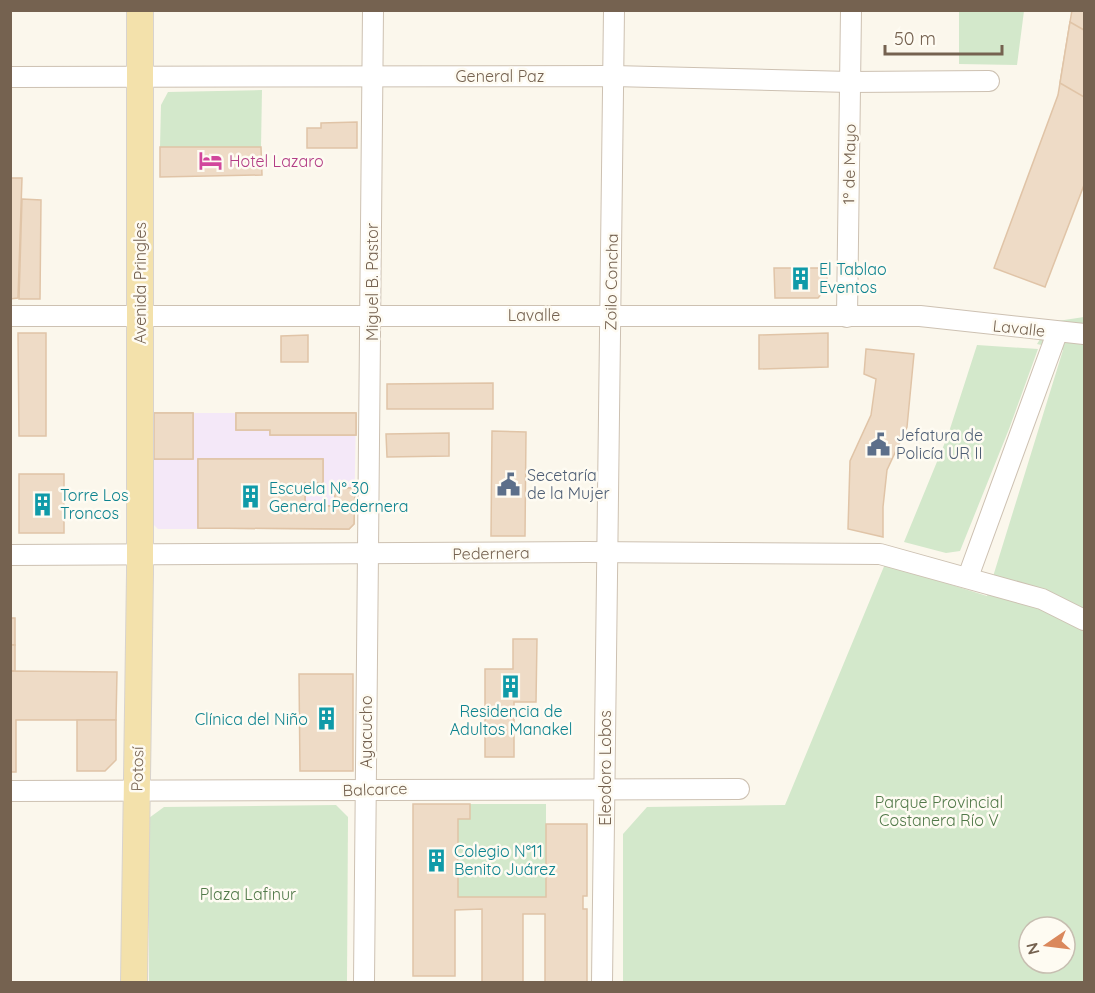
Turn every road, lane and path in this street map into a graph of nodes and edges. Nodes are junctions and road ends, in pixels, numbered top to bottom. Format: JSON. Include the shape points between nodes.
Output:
{"nodes":[{"id":1,"x":140,"y":10,"type":"edge"},
{"id":2,"x":373,"y":10,"type":"edge"},
{"id":3,"x":614,"y":10,"type":"edge"},
{"id":4,"x":850,"y":10,"type":"edge"},
{"id":5,"x":372,"y":76,"type":"junction"},
{"id":6,"x":613,"y":76,"type":"junction"},
{"id":7,"x":10,"y":77,"type":"edge"},
{"id":8,"x":140,"y":77,"type":"junction"},
{"id":9,"x":850,"y":81,"type":"junction"},
{"id":10,"x":989,"y":81,"type":"dead end"},
{"id":11,"x":611,"y":314,"type":"junction"},
{"id":12,"x":140,"y":315,"type":"junction"},
{"id":13,"x":372,"y":315,"type":"junction"},
{"id":14,"x":10,"y":316,"type":"edge"},
{"id":15,"x":847,"y":317,"type":"junction"},
{"id":16,"x":1057,"y":333,"type":"junction"},
{"id":17,"x":1084,"y":334,"type":"edge"},
{"id":18,"x":606,"y":553,"type":"junction"},
{"id":19,"x":367,"y":554,"type":"junction"},
{"id":20,"x":10,"y":555,"type":"edge"},
{"id":21,"x":140,"y":555,"type":"junction"},
{"id":22,"x":968,"y":577,"type":"junction"},
{"id":23,"x":1084,"y":620,"type":"edge"},
{"id":24,"x":605,"y":788,"type":"junction"},
{"id":25,"x":365,"y":789,"type":"junction"},
{"id":26,"x":739,"y":789,"type":"dead end"},
{"id":27,"x":10,"y":791,"type":"edge"},
{"id":28,"x":137,"y":791,"type":"junction"},
{"id":29,"x":134,"y":982,"type":"edge"},
{"id":30,"x":364,"y":982,"type":"edge"},
{"id":31,"x":602,"y":982,"type":"edge"}],
"edges":[{"from":1,"to":8,"type":"main road","name":"Avenida Pringles"},
{"from":2,"to":5,"type":"street","name":"Miguel B. Pastor"},
{"from":3,"to":6,"type":"street","name":"Zoilo Concha"},
{"from":4,"to":9,"type":"street","name":"1º de Mayo"},
{"from":5,"to":6,"type":"street","name":"General Paz"},
{"from":5,"to":8,"type":"street","name":"General Paz"},
{"from":5,"to":13,"type":"street","name":"Miguel B. Pastor"},
{"from":6,"to":9,"type":"street","name":"General Paz"},
{"from":6,"to":11,"type":"street","name":"Zoilo Concha"},
{"from":7,"to":8,"type":"street","name":"General Paz"},
{"from":8,"to":12,"type":"main road","name":"Avenida Pringles"},
{"from":9,"to":10,"type":"street","name":"General Paz"},
{"from":9,"to":15,"type":"street","name":"1º de Mayo"},
{"from":11,"to":13,"type":"street","name":"Lavalle"},
{"from":11,"to":15,"type":"street","name":"Lavalle"},
{"from":11,"to":18,"type":"street","name":"Zoilo Concha"},
{"from":12,"to":13,"type":"street","name":"Lavalle"},
{"from":12,"to":14,"type":"street","name":"Lavalle"},
{"from":12,"to":21,"type":"main road","name":"Avenida Pringles"},
{"from":13,"to":19,"type":"street","name":"Miguel B. Pastor"},
{"from":15,"to":16,"type":"street","name":"Lavalle","via":[[920,316]]},
{"from":16,"to":17,"type":"street","name":"Lavalle"},
{"from":16,"to":22,"type":"street"},
{"from":18,"to":19,"type":"street","name":"Pedernera"},
{"from":18,"to":22,"type":"street","name":"Pedernera","via":[[880,554]]},
{"from":18,"to":24,"type":"street","name":"Eleodoro Lobos"},
{"from":19,"to":21,"type":"street","name":"Pedernera"},
{"from":19,"to":25,"type":"street","name":"Ayacucho"},
{"from":20,"to":21,"type":"street","name":"Pedernera"},
{"from":21,"to":28,"type":"main road","name":"Potosí"},
{"from":22,"to":23,"type":"street","name":"Pedernera","via":[[1042,599]]},
{"from":24,"to":25,"type":"street","name":"Balcarce"},
{"from":24,"to":26,"type":"street","name":"Balcarce"},
{"from":24,"to":31,"type":"street","name":"Eleodoro Lobos"},
{"from":25,"to":28,"type":"street","name":"Balcarce"},
{"from":25,"to":30,"type":"street","name":"Ayacucho"},
{"from":27,"to":28,"type":"street","name":"Balcarce"},
{"from":28,"to":29,"type":"main road","name":"Potosí"}]}
